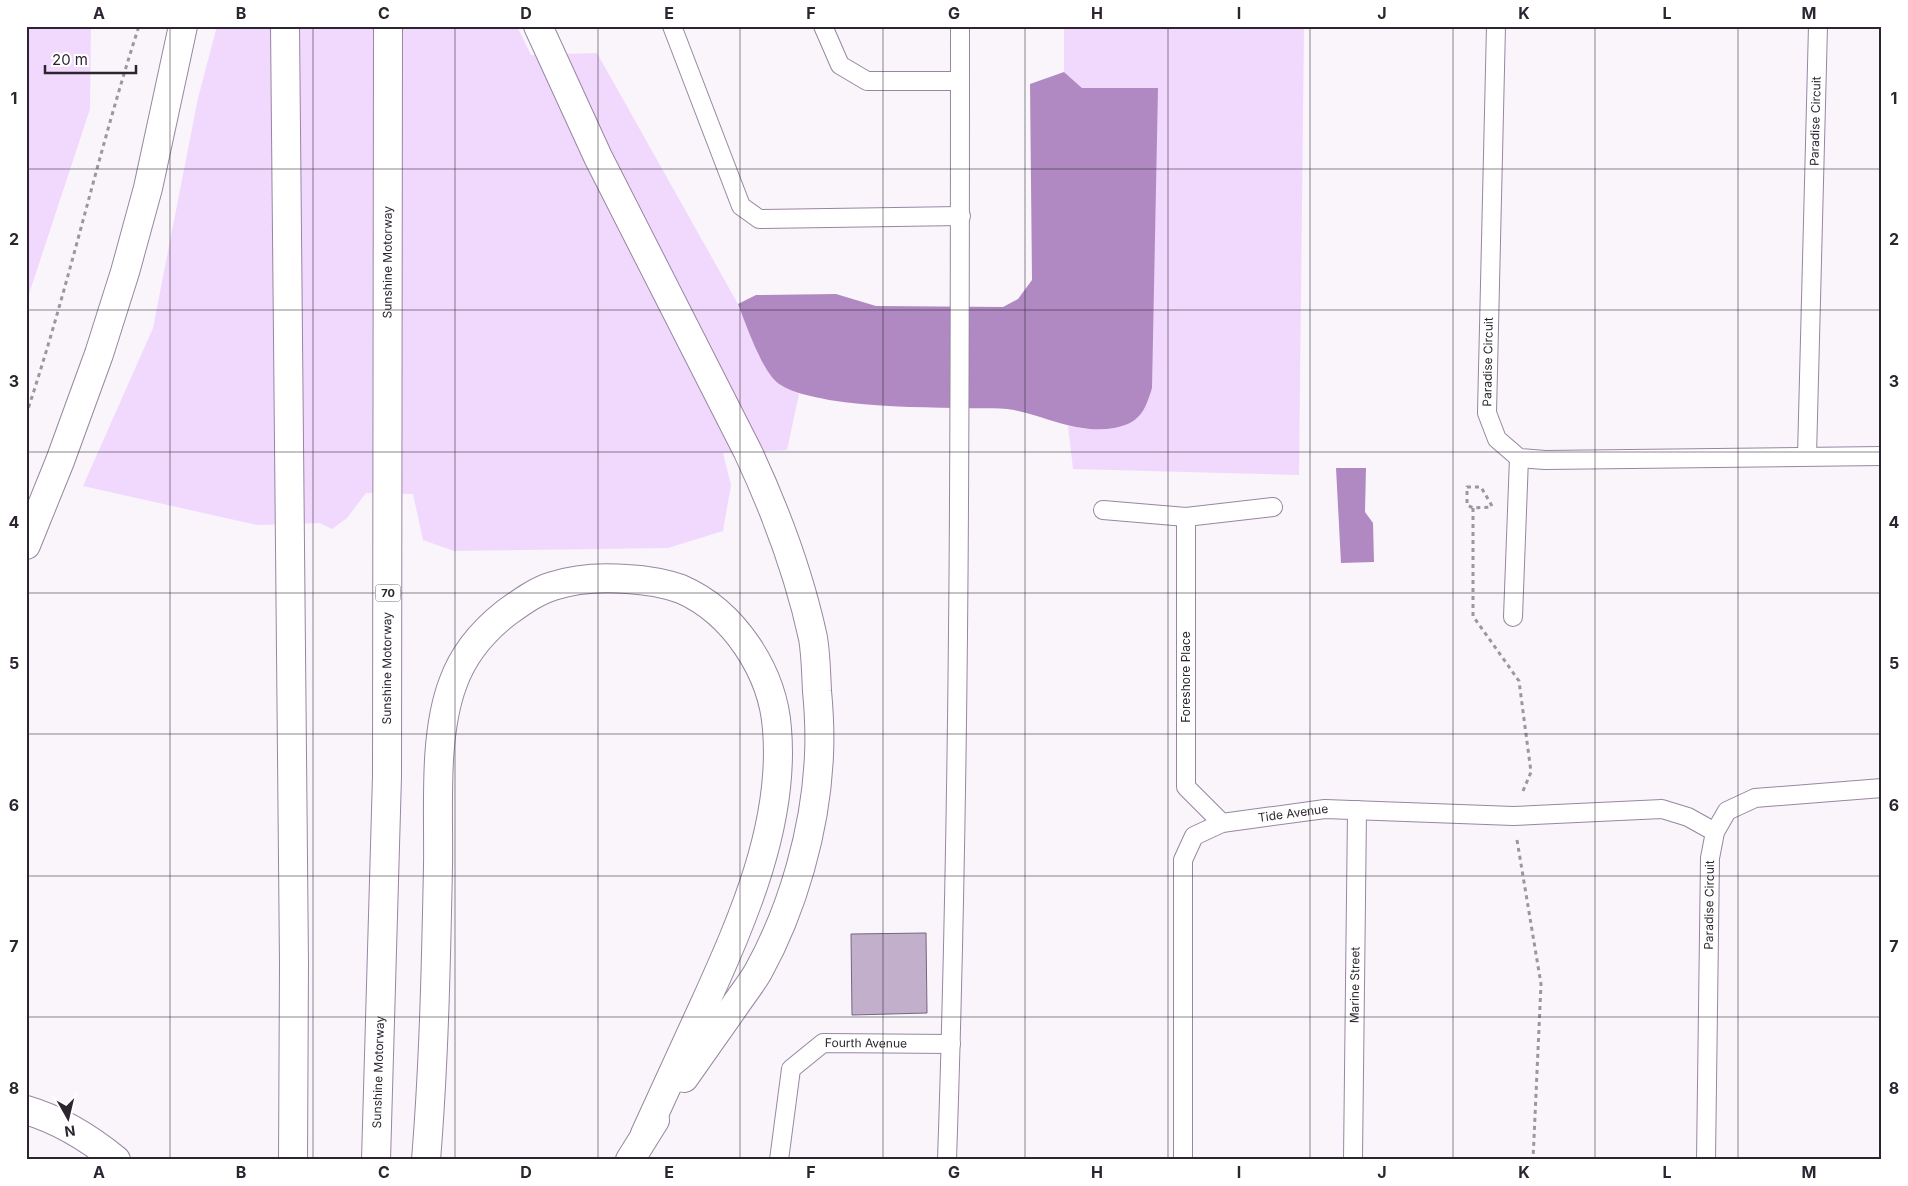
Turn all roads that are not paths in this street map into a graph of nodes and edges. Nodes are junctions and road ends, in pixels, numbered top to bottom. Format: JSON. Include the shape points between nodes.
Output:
{"nodes":[{"id":1,"x":183,"y":26,"type":"edge"},
{"id":2,"x":285,"y":26,"type":"edge"},
{"id":3,"x":388,"y":26,"type":"edge"},
{"id":4,"x":538,"y":26,"type":"edge"},
{"id":5,"x":672,"y":26,"type":"edge"},
{"id":6,"x":823,"y":26,"type":"edge"},
{"id":7,"x":960,"y":26,"type":"edge"},
{"id":8,"x":1496,"y":26,"type":"edge"},
{"id":9,"x":1818,"y":26,"type":"edge"},
{"id":10,"x":960,"y":81,"type":"junction"},
{"id":11,"x":960,"y":216,"type":"junction"},
{"id":12,"x":1807,"y":456,"type":"junction"},
{"id":13,"x":1882,"y":456,"type":"edge"},
{"id":14,"x":1519,"y":458,"type":"junction"},
{"id":15,"x":1273,"y":507,"type":"dead end"},
{"id":16,"x":1103,"y":510,"type":"dead end"},
{"id":17,"x":1186,"y":517,"type":"junction"},
{"id":18,"x":26,"y":545,"type":"edge"},
{"id":19,"x":1513,"y":617,"type":"dead end"},
{"id":20,"x":1882,"y":788,"type":"edge"},
{"id":21,"x":1356,"y":810,"type":"junction"},
{"id":22,"x":1222,"y":823,"type":"junction"},
{"id":23,"x":1715,"y":832,"type":"junction"},
{"id":24,"x":952,"y":1044,"type":"junction"},
{"id":25,"x":26,"y":1110,"type":"edge"},
{"id":26,"x":645,"y":1134,"type":"junction"},
{"id":27,"x":116,"y":1160,"type":"edge"},
{"id":28,"x":293,"y":1160,"type":"edge"},
{"id":29,"x":376,"y":1160,"type":"edge"},
{"id":30,"x":426,"y":1160,"type":"edge"},
{"id":31,"x":630,"y":1160,"type":"edge"},
{"id":32,"x":779,"y":1160,"type":"edge"},
{"id":33,"x":948,"y":1160,"type":"edge"},
{"id":34,"x":1184,"y":1160,"type":"edge"},
{"id":35,"x":1354,"y":1160,"type":"edge"},
{"id":36,"x":1706,"y":1160,"type":"edge"}],
"edges":[{"from":1,"to":18,"type":"highway","via":[[148,188],[125,272],[96,363]]},
{"from":2,"to":28,"type":"highway","via":[[294,944]]},
{"from":3,"to":29,"type":"highway","name":"Sunshine Motorway","number":"70","via":[[387,766]]},
{"from":4,"to":26,"type":"highway","via":[[598,157],[771,501],[803,596],[813,640],[819,755],[810,823],[792,895],[757,974]]},
{"from":5,"to":11,"type":"lane","via":[[741,206],[759,219]]},
{"from":6,"to":10,"type":"lane","via":[[840,65],[867,80]]},
{"from":7,"to":10,"type":"lane"},
{"from":8,"to":14,"type":"lane","name":"Paradise Circuit","via":[[1487,413],[1497,439]]},
{"from":9,"to":12,"type":"lane","name":"Paradise Circuit"},
{"from":10,"to":11,"type":"lane"},
{"from":11,"to":24,"type":"lane"},
{"from":12,"to":13,"type":"lane"},
{"from":12,"to":14,"type":"lane"},
{"from":14,"to":19,"type":"lane"},
{"from":15,"to":17,"type":"lane"},
{"from":16,"to":17,"type":"lane"},
{"from":17,"to":22,"type":"lane","name":"Foreshore Place","via":[[1186,787]]},
{"from":20,"to":23,"type":"lane","name":"Paradise Circuit","via":[[1755,798],[1727,811]]},
{"from":21,"to":22,"type":"lane","name":"Tide Avenue","via":[[1325,809]]},
{"from":21,"to":23,"type":"lane","name":"Tide Avenue","via":[[1513,816],[1662,809],[1688,817]]},
{"from":21,"to":35,"type":"lane","name":"Marine Street"},
{"from":22,"to":34,"type":"lane","name":"Tide Avenue","via":[[1194,836],[1183,860]]},
{"from":23,"to":36,"type":"lane","name":"Paradise Circuit","via":[[1710,858]]},
{"from":24,"to":32,"type":"lane","name":"Fourth Avenue","via":[[823,1043],[791,1070]]},
{"from":24,"to":33,"type":"lane"},
{"from":25,"to":27,"type":"highway","via":[[61,1123]]},
{"from":26,"to":30,"type":"highway","via":[[748,904],[774,800],[777,725],[769,690],[757,661],[737,630],[720,613],[679,589],[653,582],[580,579],[551,586],[521,602],[491,625],[468,653],[454,680],[445,709],[440,740],[438,897]]},
{"from":26,"to":31,"type":"highway"}]}
